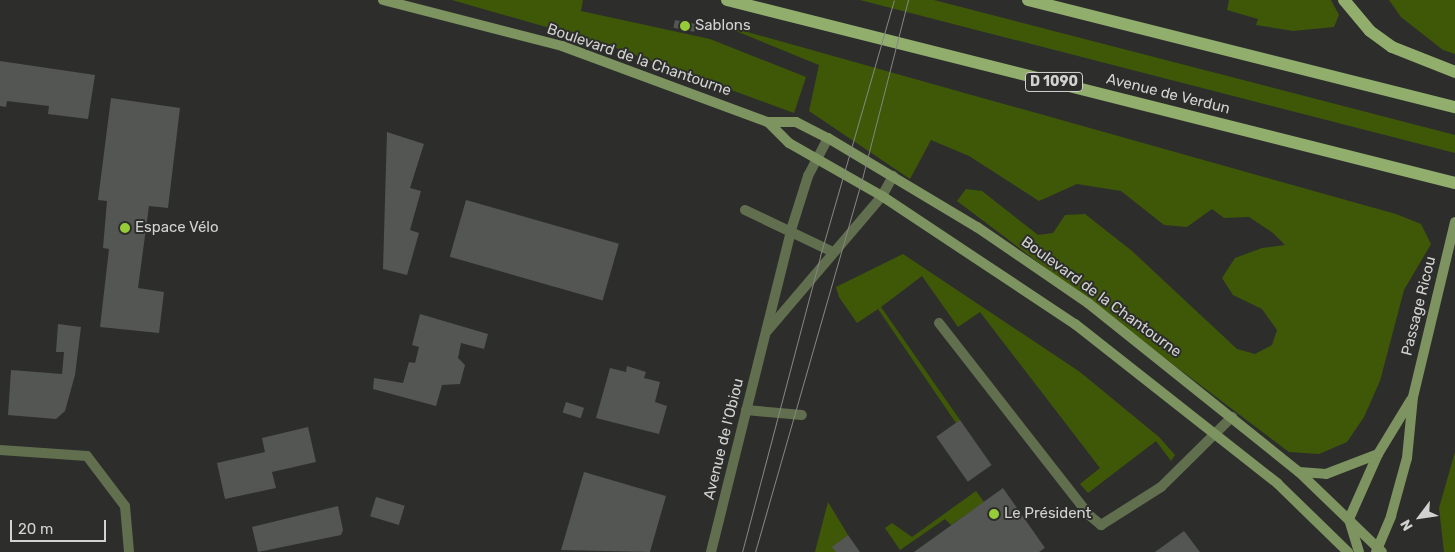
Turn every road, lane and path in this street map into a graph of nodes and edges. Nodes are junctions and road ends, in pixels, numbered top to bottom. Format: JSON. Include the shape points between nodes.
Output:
{"nodes":[{"id":1,"x":383,"y":0,"type":"edge"},
{"id":2,"x":727,"y":0,"type":"edge"},
{"id":3,"x":1028,"y":0,"type":"edge"},
{"id":4,"x":1344,"y":0,"type":"edge"},
{"id":5,"x":1455,"y":72,"type":"edge"},
{"id":6,"x":1455,"y":107,"type":"edge"},
{"id":7,"x":768,"y":122,"type":"junction"},
{"id":8,"x":828,"y":138,"type":"junction"},
{"id":9,"x":819,"y":159,"type":"junction"},
{"id":10,"x":893,"y":176,"type":"junction"},
{"id":11,"x":1455,"y":183,"type":"edge"},
{"id":12,"x":882,"y":196,"type":"junction"},
{"id":13,"x":745,"y":210,"type":"dead end"},
{"id":14,"x":1455,"y":222,"type":"edge"},
{"id":15,"x":791,"y":230,"type":"junction"},
{"id":16,"x":833,"y":252,"type":"junction"},
{"id":17,"x":939,"y":323,"type":"dead end"},
{"id":18,"x":766,"y":332,"type":"junction"},
{"id":19,"x":1413,"y":397,"type":"junction"},
{"id":20,"x":746,"y":410,"type":"junction"},
{"id":21,"x":802,"y":415,"type":"dead end"},
{"id":22,"x":1232,"y":417,"type":"junction"},
{"id":23,"x":1215,"y":434,"type":"junction"},
{"id":24,"x":0,"y":450,"type":"edge"},
{"id":25,"x":1378,"y":454,"type":"junction"},
{"id":26,"x":1299,"y":472,"type":"junction"},
{"id":27,"x":1349,"y":519,"type":"junction"},
{"id":28,"x":1379,"y":551,"type":"edge"},
{"id":29,"x":129,"y":552,"type":"edge"},
{"id":30,"x":711,"y":552,"type":"edge"},
{"id":31,"x":1348,"y":552,"type":"edge"},
{"id":32,"x":1359,"y":552,"type":"edge"}],
"edges":[{"from":1,"to":7,"type":"street","name":"Boulevard de la Chantourne","via":[[562,46]]},
{"from":2,"to":11,"type":"main road","name":"Avenue de Verdun","number":"D 1090"},
{"from":3,"to":6,"type":"main road"},
{"from":4,"to":5,"type":"main road","via":[[1370,31],[1392,48]]},
{"from":7,"to":8,"type":"street","name":"Boulevard de la Chantourne","via":[[796,122]]},
{"from":7,"to":9,"type":"street","name":"Boulevard de la Chantourne","via":[[788,143]]},
{"from":8,"to":9,"type":"street","name":"Avenue de l'Obiou"},
{"from":8,"to":10,"type":"street","name":"Boulevard de la Chantourne"},
{"from":9,"to":12,"type":"street","name":"Boulevard de la Chantourne"},
{"from":9,"to":15,"type":"street","name":"Avenue de l'Obiou","via":[[808,176]]},
{"from":10,"to":12,"type":"street","name":"Avenue de l'Obiou"},
{"from":10,"to":22,"type":"street","name":"Boulevard de la Chantourne","via":[[977,227],[1088,303]]},
{"from":12,"to":16,"type":"street","name":"Avenue de l'Obiou"},
{"from":12,"to":23,"type":"street","name":"Boulevard de la Chantourne","via":[[1075,324]]},
{"from":13,"to":15,"type":"street"},
{"from":14,"to":19,"type":"street","name":"Passage Ricou"},
{"from":15,"to":16,"type":"street"},
{"from":15,"to":18,"type":"street","name":"Avenue de l'Obiou"},
{"from":16,"to":18,"type":"street","name":"Avenue de l'Obiou"},
{"from":17,"to":23,"type":"street","via":[[1089,516],[1101,525],[1161,487]]},
{"from":18,"to":20,"type":"street","name":"Avenue de l'Obiou"},
{"from":19,"to":25,"type":"street"},
{"from":19,"to":28,"type":"street","via":[[1407,458]]},
{"from":20,"to":21,"type":"street"},
{"from":20,"to":30,"type":"street","name":"Avenue de l'Obiou"},
{"from":22,"to":23,"type":"street"},
{"from":22,"to":26,"type":"street","name":"Boulevard de la Chantourne"},
{"from":23,"to":31,"type":"street","name":"Boulevard de la Chantourne","via":[[1278,484]]},
{"from":24,"to":29,"type":"street","via":[[87,456],[125,506]]},
{"from":25,"to":26,"type":"street","via":[[1326,474]]},
{"from":25,"to":27,"type":"street"},
{"from":26,"to":27,"type":"street","name":"Boulevard de la Chantourne"},
{"from":27,"to":28,"type":"street","name":"Boulevard de la Chantourne"},
{"from":27,"to":32,"type":"street"}]}
